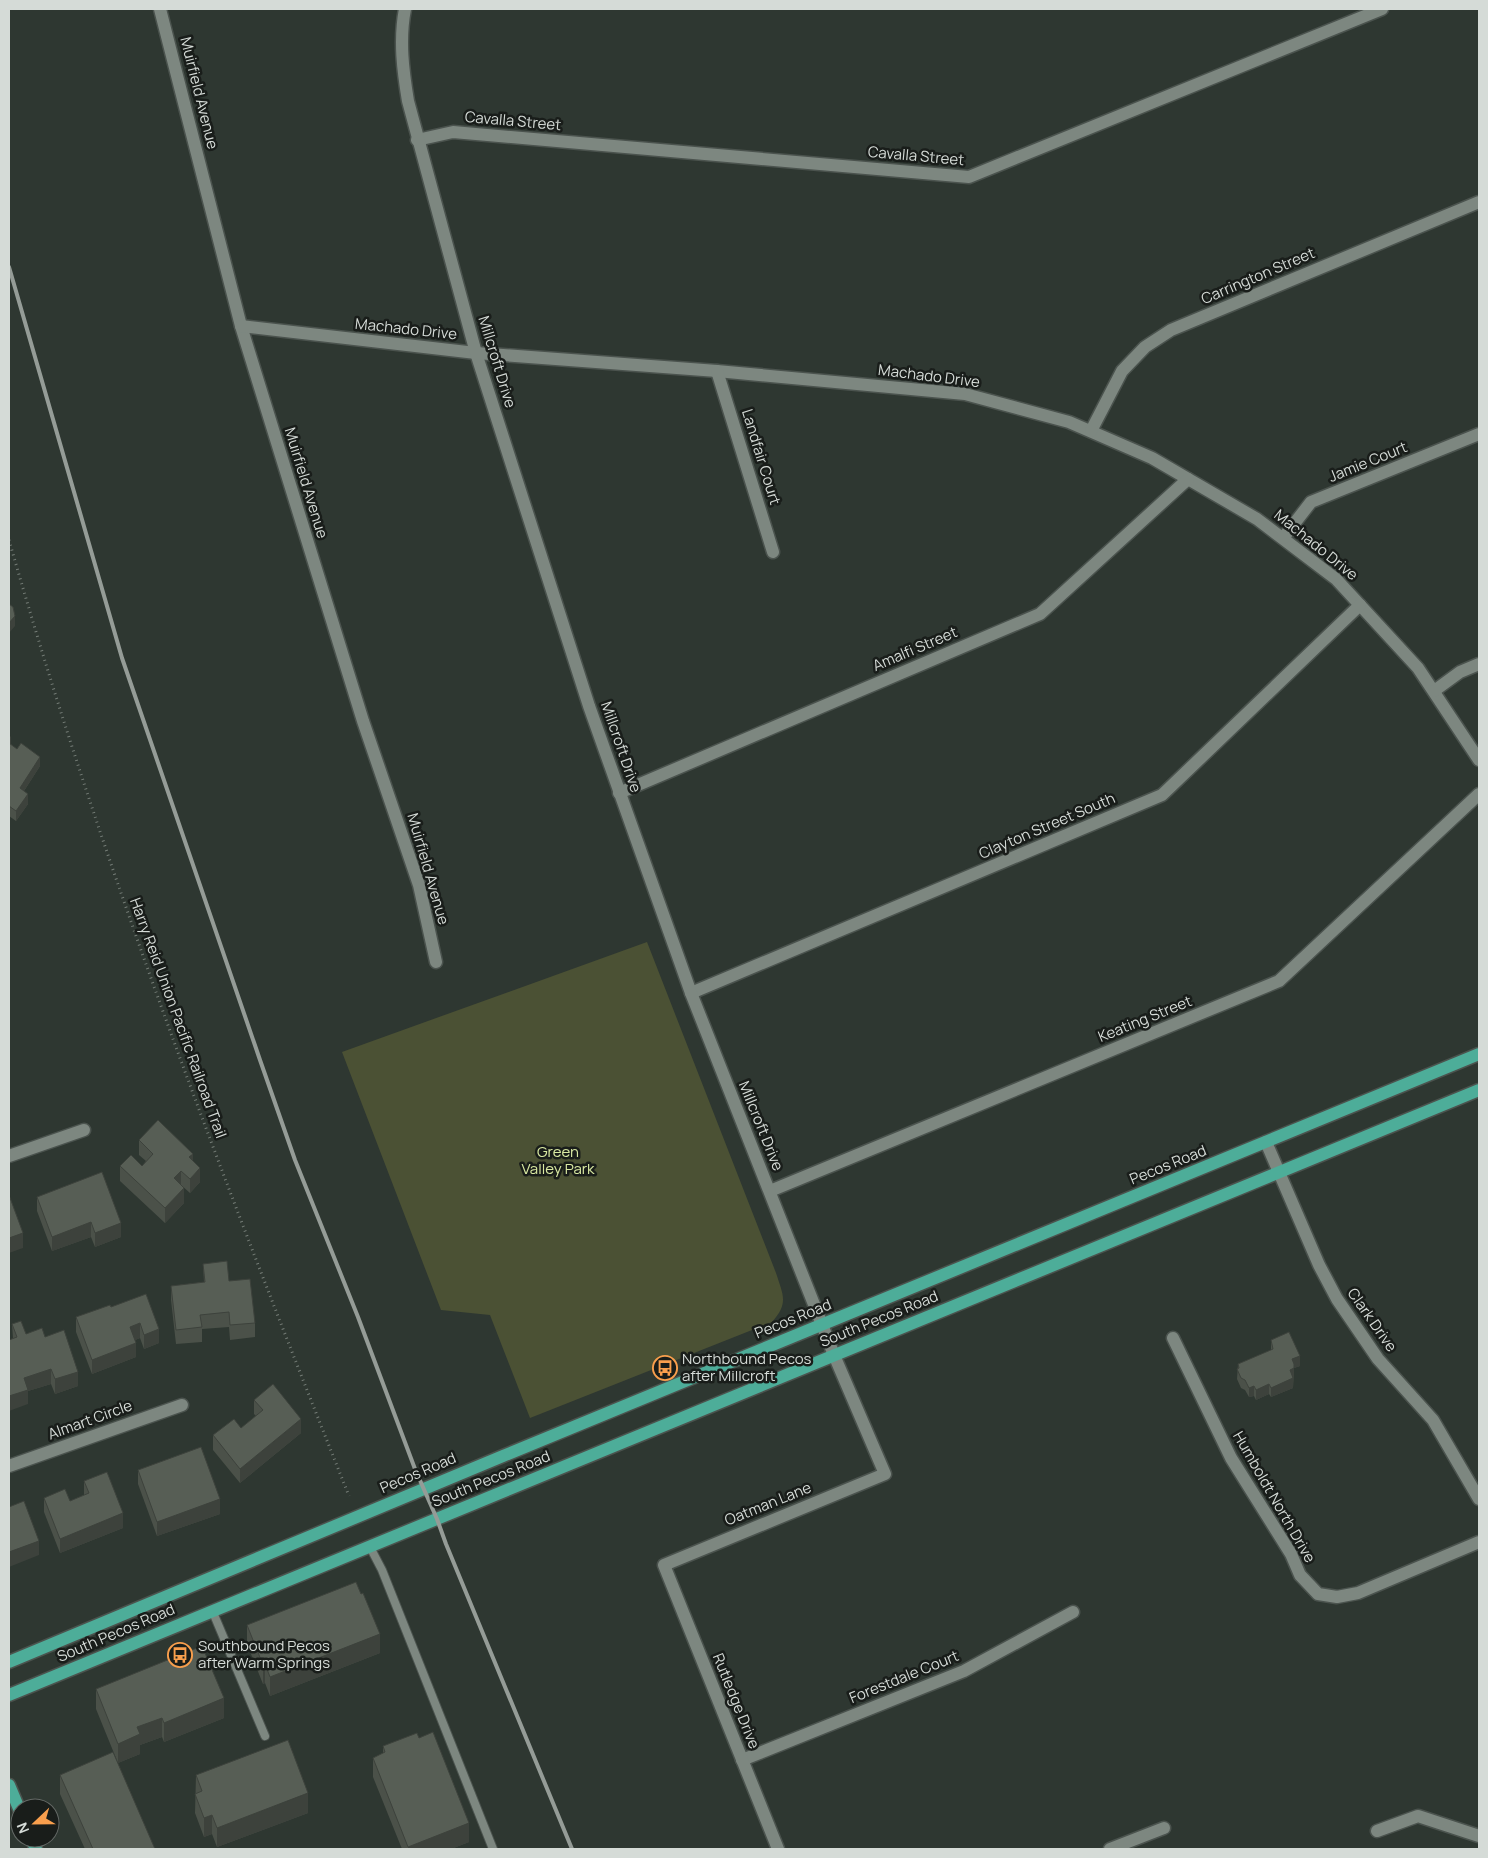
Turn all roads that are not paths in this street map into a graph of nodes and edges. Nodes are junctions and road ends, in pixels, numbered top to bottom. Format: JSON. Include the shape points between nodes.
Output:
{"nodes":[{"id":1,"x":160,"y":9,"type":"edge"},
{"id":2,"x":405,"y":9,"type":"edge"},
{"id":3,"x":1382,"y":9,"type":"edge"},
{"id":4,"x":417,"y":140,"type":"junction"},
{"id":5,"x":1479,"y":202,"type":"edge"},
{"id":6,"x":241,"y":326,"type":"junction"},
{"id":7,"x":476,"y":353,"type":"junction"},
{"id":8,"x":717,"y":371,"type":"junction"},
{"id":9,"x":1091,"y":431,"type":"junction"},
{"id":10,"x":1479,"y":434,"type":"edge"},
{"id":11,"x":1188,"y":479,"type":"junction"},
{"id":12,"x":1283,"y":538,"type":"junction"},
{"id":13,"x":773,"y":552,"type":"dead end"},
{"id":14,"x":1360,"y":605,"type":"junction"},
{"id":15,"x":1479,"y":664,"type":"edge"},
{"id":16,"x":1434,"y":691,"type":"junction"},
{"id":17,"x":1479,"y":760,"type":"edge"},
{"id":18,"x":619,"y":793,"type":"junction"},
{"id":19,"x":1479,"y":794,"type":"edge"},
{"id":20,"x":436,"y":962,"type":"dead end"},
{"id":21,"x":691,"y":993,"type":"junction"},
{"id":22,"x":1479,"y":1054,"type":"edge"},
{"id":23,"x":1479,"y":1090,"type":"edge"},
{"id":24,"x":84,"y":1130,"type":"dead end"},
{"id":25,"x":1266,"y":1142,"type":"junction"},
{"id":26,"x":9,"y":1156,"type":"edge"},
{"id":27,"x":1278,"y":1172,"type":"junction"},
{"id":28,"x":770,"y":1191,"type":"junction"},
{"id":29,"x":823,"y":1325,"type":"junction"},
{"id":30,"x":1173,"y":1338,"type":"dead end"},
{"id":31,"x":834,"y":1355,"type":"junction"},
{"id":32,"x":182,"y":1405,"type":"dead end"},
{"id":33,"x":9,"y":1466,"type":"edge"},
{"id":34,"x":885,"y":1474,"type":"joint"},
{"id":35,"x":1479,"y":1498,"type":"edge"},
{"id":36,"x":1479,"y":1542,"type":"edge"},
{"id":37,"x":370,"y":1547,"type":"junction"},
{"id":38,"x":664,"y":1565,"type":"joint"},
{"id":39,"x":212,"y":1610,"type":"junction"},
{"id":40,"x":1074,"y":1612,"type":"dead end"},
{"id":41,"x":9,"y":1662,"type":"edge"},
{"id":42,"x":9,"y":1695,"type":"edge"},
{"id":43,"x":265,"y":1736,"type":"dead end"},
{"id":44,"x":742,"y":1760,"type":"junction"},
{"id":45,"x":9,"y":1785,"type":"edge"},
{"id":46,"x":14,"y":1798,"type":"edge"},
{"id":47,"x":1164,"y":1828,"type":"dead end"},
{"id":48,"x":1378,"y":1831,"type":"dead end"},
{"id":49,"x":1479,"y":1836,"type":"edge"},
{"id":50,"x":492,"y":1849,"type":"edge"},
{"id":51,"x":778,"y":1849,"type":"edge"},
{"id":52,"x":1110,"y":1849,"type":"edge"}],
"edges":[{"from":1,"to":6,"type":"street","name":"Muirfield Avenue"},
{"from":2,"to":4,"type":"street","name":"Millcroft Drive","via":[[403,71]]},
{"from":3,"to":4,"type":"street","name":"Cavalla Street","via":[[969,177],[453,132]]},
{"from":4,"to":7,"type":"street","name":"Millcroft Drive"},
{"from":5,"to":9,"type":"street","name":"Carrington Street","via":[[1171,330],[1145,347],[1122,372]]},
{"from":6,"to":7,"type":"street","name":"Machado Drive"},
{"from":6,"to":20,"type":"street","name":"Muirfield Avenue","via":[[363,721],[419,885]]},
{"from":7,"to":8,"type":"street","name":"Machado Drive"},
{"from":7,"to":18,"type":"street","name":"Millcroft Drive"},
{"from":8,"to":9,"type":"street","name":"Machado Drive","via":[[965,394]]},
{"from":8,"to":13,"type":"street","name":"Landfair Court"},
{"from":9,"to":11,"type":"street","name":"Machado Drive","via":[[1152,458]]},
{"from":10,"to":12,"type":"street","name":"Jamie Court","via":[[1311,502]]},
{"from":11,"to":12,"type":"street","name":"Machado Drive"},
{"from":11,"to":18,"type":"street","name":"Amalfi Street","via":[[1040,614]]},
{"from":12,"to":14,"type":"street","name":"Machado Drive","via":[[1336,579]]},
{"from":14,"to":16,"type":"street","name":"Machado Drive","via":[[1418,668]]},
{"from":14,"to":21,"type":"street","name":"Clayton Street South","via":[[1162,795]]},
{"from":15,"to":16,"type":"street","via":[[1460,672]]},
{"from":16,"to":17,"type":"street","name":"Machado Drive"},
{"from":18,"to":21,"type":"street","name":"Millcroft Drive"},
{"from":19,"to":28,"type":"street","name":"Keating Street","via":[[1280,982]]},
{"from":21,"to":28,"type":"street","name":"Millcroft Drive"},
{"from":22,"to":25,"type":"main road","name":"Pecos Road"},
{"from":23,"to":27,"type":"main road"},
{"from":24,"to":26,"type":"street"},
{"from":25,"to":27,"type":"street","name":"Clark Drive"},
{"from":25,"to":29,"type":"main road","name":"Pecos Road"},
{"from":27,"to":31,"type":"main road","name":"South Pecos Road"},
{"from":27,"to":35,"type":"street","name":"Clark Drive","via":[[1337,1299],[1378,1359],[1433,1420]]},
{"from":28,"to":29,"type":"street","name":"Millcroft Drive"},
{"from":29,"to":31,"type":"street","name":"Millcroft Drive"},
{"from":29,"to":41,"type":"main road","name":"Pecos Road"},
{"from":30,"to":36,"type":"street","name":"Humboldt North Drive","via":[[1231,1458],[1291,1554],[1300,1576],[1318,1594],[1337,1597],[1358,1593]]},
{"from":31,"to":34,"type":"street","name":"Millcroft Drive"},
{"from":31,"to":37,"type":"main road","name":"South Pecos Road"},
{"from":32,"to":33,"type":"street","name":"Almart Circle"},
{"from":34,"to":38,"type":"street","name":"Oatman Lane"},
{"from":37,"to":39,"type":"main road","name":"South Pecos Road"},
{"from":37,"to":50,"type":"lane","via":[[382,1570]]},
{"from":38,"to":44,"type":"street","name":"Rutledge Drive"},
{"from":39,"to":42,"type":"main road","name":"South Pecos Road"},
{"from":39,"to":43,"type":"lane"},
{"from":40,"to":44,"type":"street","name":"Forestdale Court","via":[[964,1671]]},
{"from":44,"to":51,"type":"street","name":"Rutledge Drive"},
{"from":45,"to":46,"type":"main road"},
{"from":47,"to":52,"type":"street"},
{"from":48,"to":49,"type":"street","via":[[1418,1816]]}]}
